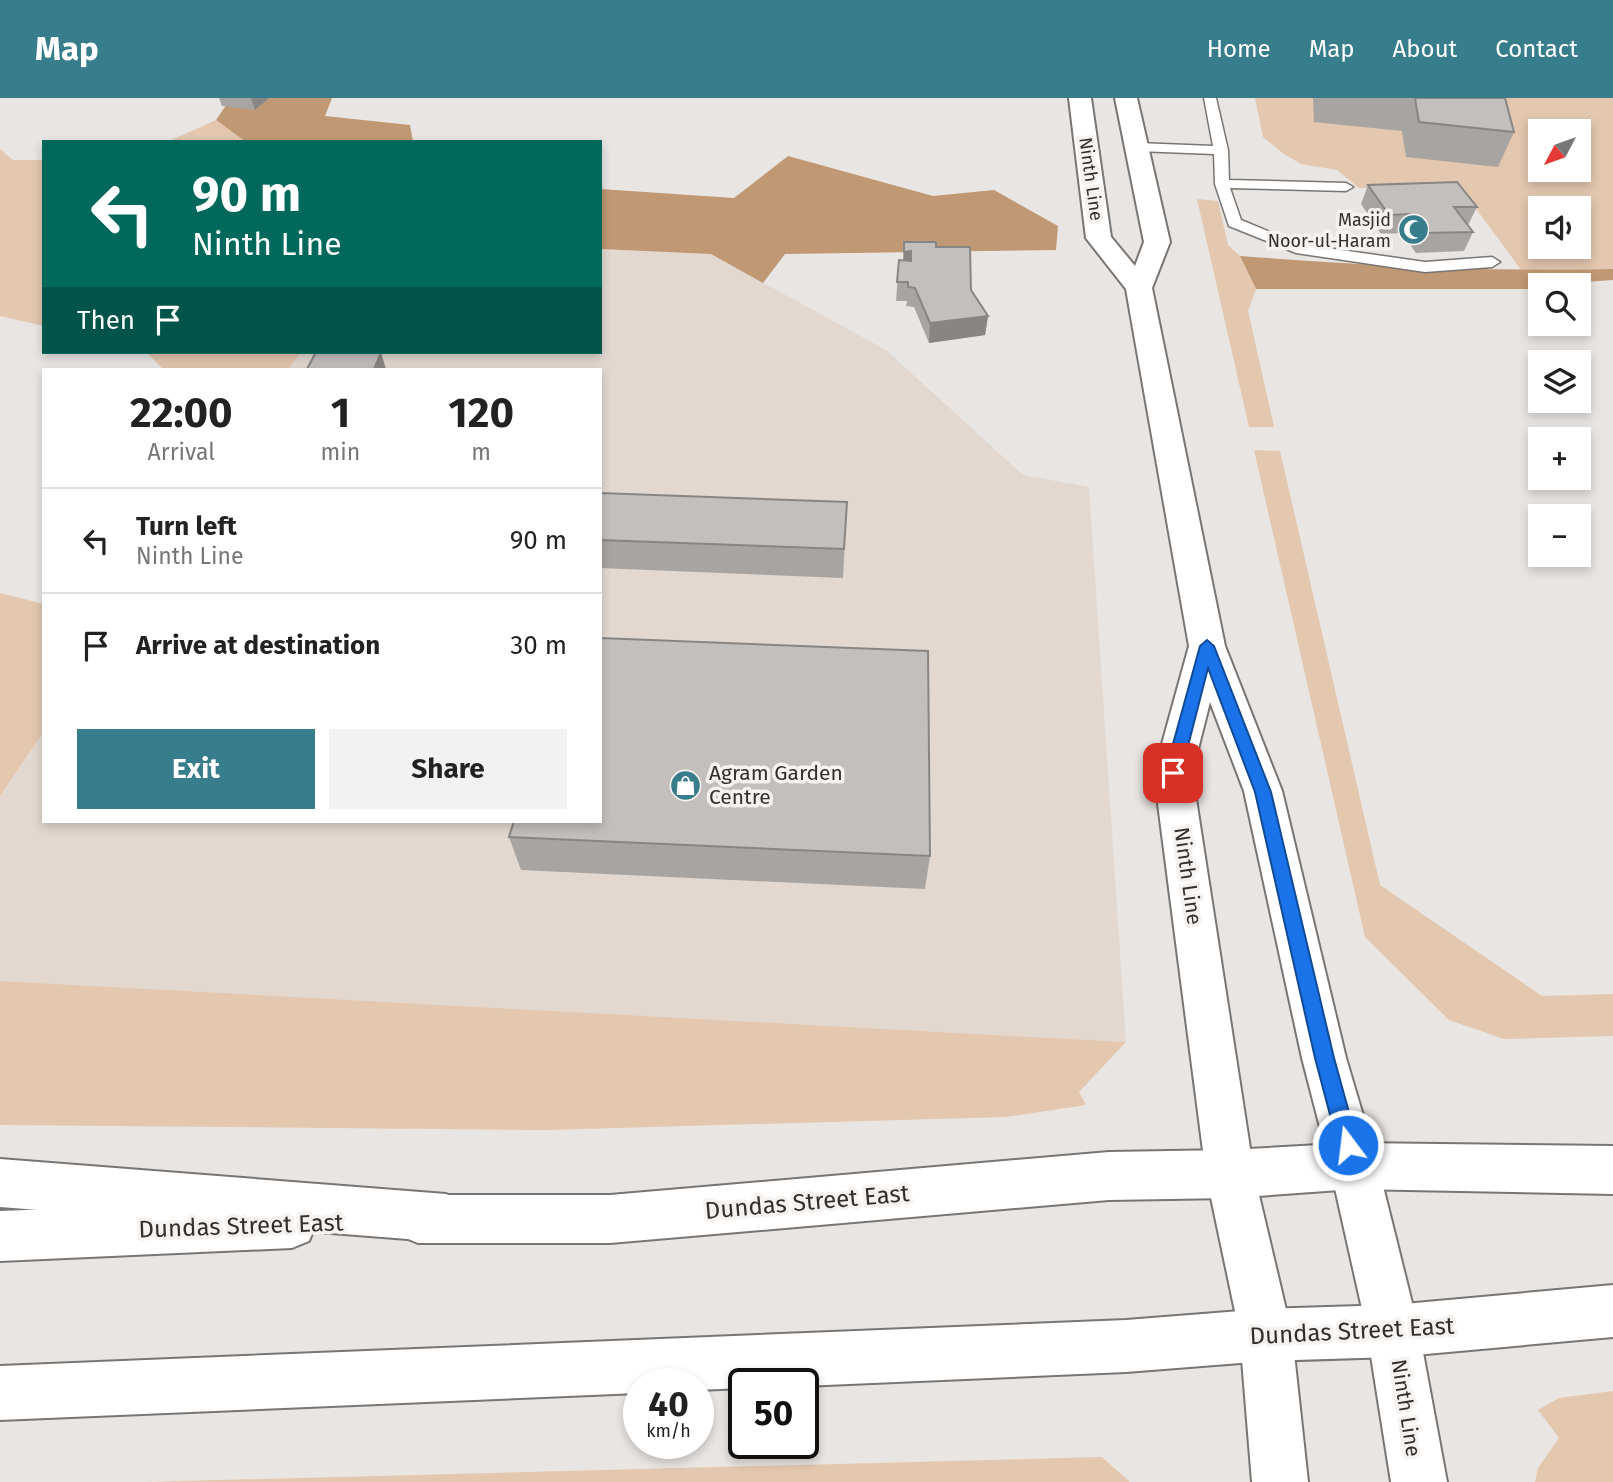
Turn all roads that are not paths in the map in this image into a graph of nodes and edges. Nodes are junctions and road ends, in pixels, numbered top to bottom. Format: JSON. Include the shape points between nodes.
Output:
{"nodes":[{"id":1,"x":1080,"y":98,"type":"edge"},
{"id":2,"x":1126,"y":98,"type":"edge"},
{"id":3,"x":1210,"y":98,"type":"edge"},
{"id":4,"x":1137,"y":147,"type":"junction"},
{"id":5,"x":1221,"y":150,"type":"junction"},
{"id":6,"x":1222,"y":184,"type":"junction"},
{"id":7,"x":1346,"y":187,"type":"dead end"},
{"id":8,"x":1492,"y":262,"type":"dead end"},
{"id":9,"x":1139,"y":288,"type":"junction"},
{"id":10,"x":1207,"y":646,"type":"junction"},
{"id":11,"x":1354,"y":1166,"type":"junction"},
{"id":12,"x":1613,"y":1170,"type":"edge"},
{"id":13,"x":1230,"y":1174,"type":"junction"},
{"id":14,"x":0,"y":1183,"type":"edge"},
{"id":15,"x":446,"y":1218,"type":"junction"},
{"id":16,"x":0,"y":1236,"type":"edge"},
{"id":17,"x":1613,"y":1311,"type":"edge"},
{"id":18,"x":1393,"y":1331,"type":"junction"},
{"id":19,"x":1266,"y":1335,"type":"junction"},
{"id":20,"x":0,"y":1393,"type":"edge"},
{"id":21,"x":1280,"y":1482,"type":"edge"},
{"id":22,"x":1419,"y":1482,"type":"edge"}],
"edges":[{"from":1,"to":9,"type":"main road","name":"Ninth Line","via":[[1099,237]]},
{"from":2,"to":4,"type":"main road"},
{"from":3,"to":5,"type":"lane"},
{"from":4,"to":5,"type":"lane"},
{"from":4,"to":9,"type":"main road","via":[[1157,242]]},
{"from":5,"to":6,"type":"lane"},
{"from":6,"to":7,"type":"lane"},
{"from":6,"to":8,"type":"lane","via":[[1234,223],[1296,248],[1425,267]]},
{"from":9,"to":10,"type":"main road","name":"Ninth Line"},
{"from":10,"to":11,"type":"main road","name":"Ninth Line","via":[[1263,792],[1324,1058]]},
{"from":10,"to":13,"type":"main road","name":"Ninth Line","via":[[1173,773]]},
{"from":11,"to":12,"type":"main road","name":"Dundas Street East"},
{"from":11,"to":13,"type":"main road","name":"Dundas Street East"},
{"from":11,"to":18,"type":"main road","name":"Ninth Line"},
{"from":13,"to":15,"type":"main road","name":"Dundas Street East","via":[[1109,1176],[610,1219]]},
{"from":13,"to":19,"type":"main road","name":"Ninth Line"},
{"from":14,"to":15,"type":"main road"},
{"from":15,"to":16,"type":"main road","name":"Dundas Street East"},
{"from":17,"to":18,"type":"main road","name":"Dundas Street East"},
{"from":18,"to":19,"type":"main road","name":"Dundas Street East"},
{"from":18,"to":22,"type":"main road","name":"Ninth Line"},
{"from":19,"to":20,"type":"main road","name":"Dundas Street East","via":[[1126,1346]]},
{"from":19,"to":21,"type":"main road","name":"Ninth Line"}]}
